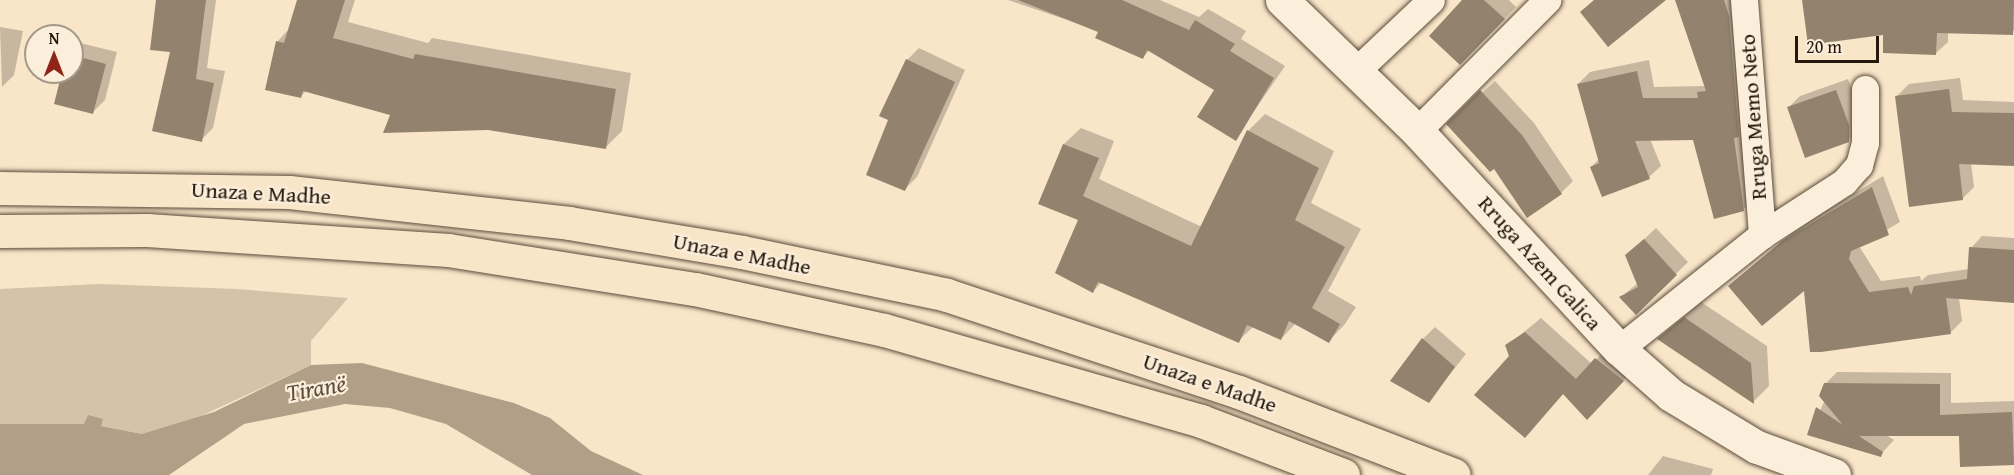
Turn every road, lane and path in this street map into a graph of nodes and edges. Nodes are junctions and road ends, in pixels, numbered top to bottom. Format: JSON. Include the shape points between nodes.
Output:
{"nodes":[{"id":1,"x":1282,"y":0,"type":"edge"},
{"id":2,"x":1431,"y":0,"type":"edge"},
{"id":3,"x":1547,"y":0,"type":"edge"},
{"id":4,"x":1744,"y":0,"type":"edge"},
{"id":5,"x":1356,"y":71,"type":"junction"},
{"id":6,"x":1865,"y":89,"type":"dead end"},
{"id":7,"x":1417,"y":131,"type":"junction"},
{"id":8,"x":0,"y":167,"type":"edge"},
{"id":9,"x":0,"y":188,"type":"edge"},
{"id":10,"x":189,"y":188,"type":"junction"},
{"id":11,"x":0,"y":231,"type":"edge"},
{"id":12,"x":1762,"y":235,"type":"junction"},
{"id":13,"x":233,"y":236,"type":"junction"},
{"id":14,"x":0,"y":250,"type":"edge"},
{"id":15,"x":1619,"y":349,"type":"junction"},
{"id":16,"x":1343,"y":475,"type":"edge"},
{"id":17,"x":1454,"y":475,"type":"edge"},
{"id":18,"x":1834,"y":475,"type":"edge"}],
"edges":[{"from":1,"to":5,"type":"main road","name":"Rruga Azem Galica"},
{"from":2,"to":5,"type":"street"},
{"from":3,"to":7,"type":"street"},
{"from":4,"to":12,"type":"street","name":"Rruga Memo Neto"},
{"from":5,"to":7,"type":"main road","name":"Rruga Azem Galica"},
{"from":6,"to":12,"type":"street","name":"Rruga Memo Neto","via":[[1865,143],[1859,165],[1844,182]]},
{"from":7,"to":15,"type":"main road","name":"Rruga Azem Galica"},
{"from":8,"to":10,"type":"highway","via":[[136,172]]},
{"from":9,"to":10,"type":"highway","name":"Unaza e Madhe"},
{"from":10,"to":17,"type":"highway","name":"Unaza e Madhe","via":[[289,192],[569,223],[947,295],[1239,392]]},
{"from":11,"to":13,"type":"highway","name":"Unaza e Madhe"},
{"from":12,"to":15,"type":"street","name":"Rruga Memo Neto"},
{"from":13,"to":14,"type":"highway","via":[[158,249]]},
{"from":13,"to":16,"type":"highway","name":"Unaza e Madhe","via":[[448,250],[695,289],[884,330],[1201,421]]},
{"from":15,"to":18,"type":"main road","name":"Rruga Azem Galica","via":[[1710,422]]}]}
